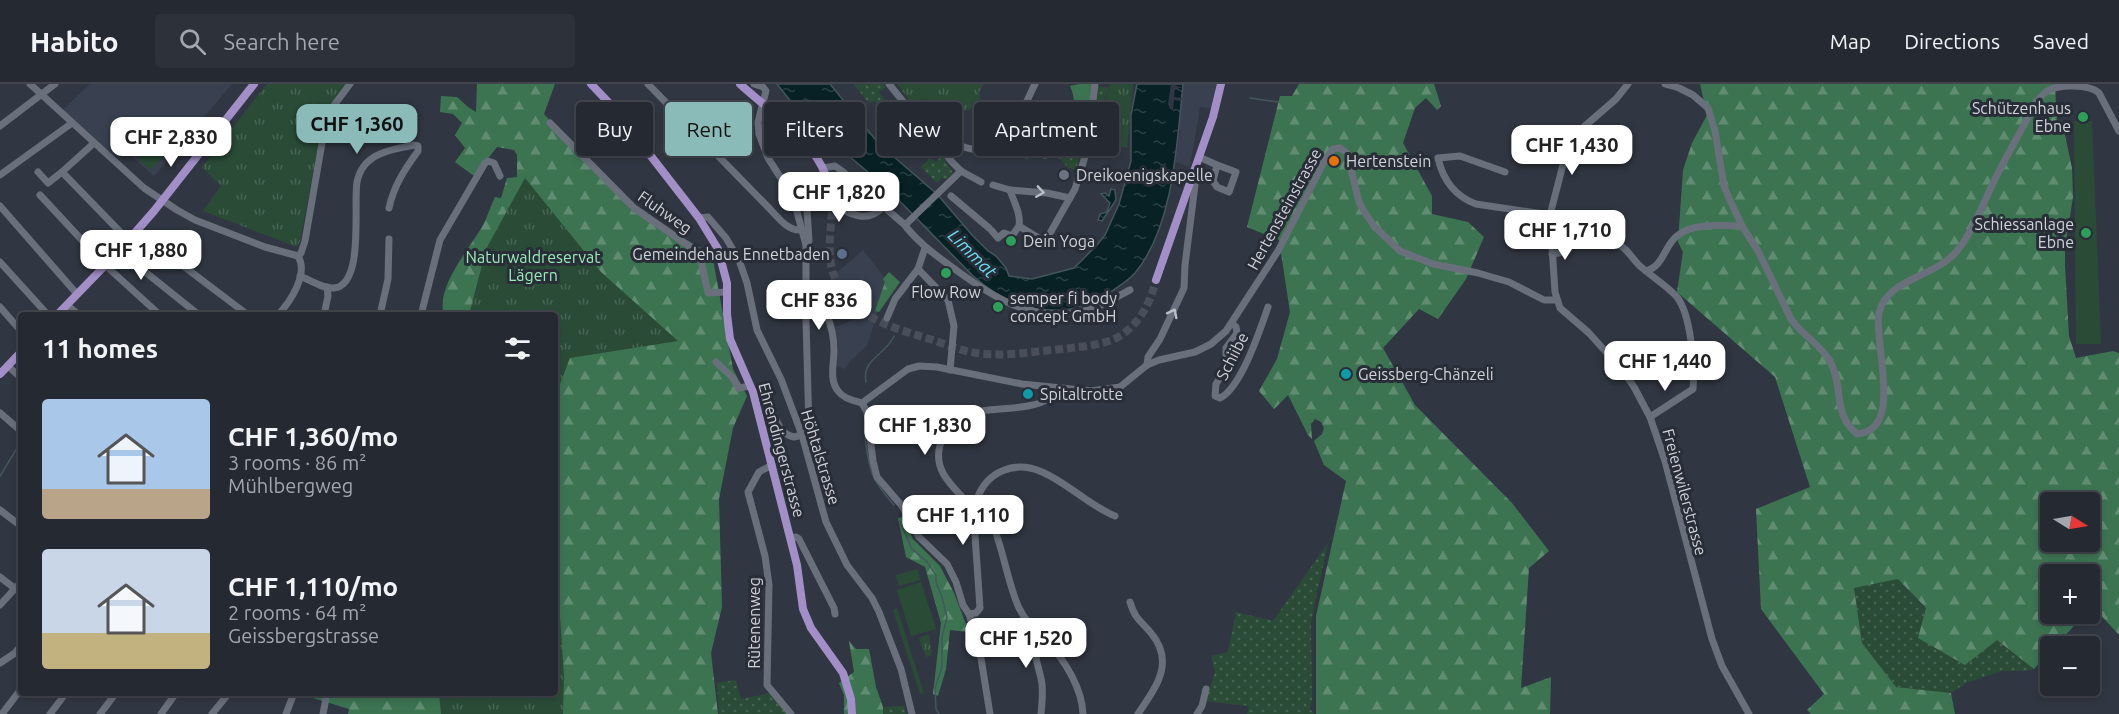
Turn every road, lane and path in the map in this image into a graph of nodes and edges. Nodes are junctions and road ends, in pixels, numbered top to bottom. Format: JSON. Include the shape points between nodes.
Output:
{"nodes":[{"id":1,"x":30,"y":84,"type":"edge"},
{"id":2,"x":55,"y":84,"type":"edge"},
{"id":3,"x":254,"y":84,"type":"edge"},
{"id":4,"x":350,"y":84,"type":"edge"},
{"id":5,"x":591,"y":84,"type":"edge"},
{"id":6,"x":648,"y":84,"type":"edge"},
{"id":7,"x":740,"y":84,"type":"edge"},
{"id":8,"x":754,"y":84,"type":"edge"},
{"id":9,"x":889,"y":84,"type":"edge"},
{"id":10,"x":1035,"y":84,"type":"edge"},
{"id":11,"x":1095,"y":84,"type":"edge"},
{"id":12,"x":1221,"y":84,"type":"edge"},
{"id":13,"x":1628,"y":84,"type":"edge"},
{"id":14,"x":1665,"y":84,"type":"edge"},
{"id":15,"x":42,"y":95,"type":"junction"},
{"id":16,"x":903,"y":102,"type":"edge"},
{"id":17,"x":762,"y":104,"type":"junction"},
{"id":18,"x":72,"y":123,"type":"junction"},
{"id":19,"x":550,"y":123,"type":"dead end"},
{"id":20,"x":0,"y":126,"type":"edge"},
{"id":21,"x":2119,"y":131,"type":"edge"},
{"id":22,"x":94,"y":143,"type":"junction"},
{"id":23,"x":962,"y":148,"type":"edge"},
{"id":24,"x":948,"y":156,"type":"edge"},
{"id":25,"x":1199,"y":157,"type":"junction"},
{"id":26,"x":1217,"y":165,"type":"dead end"},
{"id":27,"x":961,"y":171,"type":"junction"},
{"id":28,"x":38,"y":172,"type":"dead end"},
{"id":29,"x":62,"y":172,"type":"junction"},
{"id":30,"x":825,"y":172,"type":"joint"},
{"id":31,"x":1504,"y":172,"type":"dead end"},
{"id":32,"x":0,"y":175,"type":"edge"},
{"id":33,"x":500,"y":176,"type":"dead end"},
{"id":34,"x":1192,"y":177,"type":"junction"},
{"id":35,"x":981,"y":183,"type":"dead end"},
{"id":36,"x":993,"y":185,"type":"dead end"},
{"id":37,"x":1010,"y":190,"type":"junction"},
{"id":38,"x":39,"y":195,"type":"dead end"},
{"id":39,"x":951,"y":196,"type":"dead end"},
{"id":40,"x":1070,"y":198,"type":"junction"},
{"id":41,"x":163,"y":201,"type":"junction"},
{"id":42,"x":0,"y":207,"type":"edge"},
{"id":43,"x":883,"y":207,"type":"junction"},
{"id":44,"x":389,"y":208,"type":"dead end"},
{"id":45,"x":1550,"y":214,"type":"junction"},
{"id":46,"x":699,"y":218,"type":"junction"},
{"id":47,"x":905,"y":225,"type":"junction"},
{"id":48,"x":1550,"y":225,"type":"junction"},
{"id":49,"x":1019,"y":226,"type":"junction"},
{"id":50,"x":1742,"y":226,"type":"junction"},
{"id":51,"x":801,"y":230,"type":"junction"},
{"id":52,"x":136,"y":231,"type":"junction"},
{"id":53,"x":1586,"y":235,"type":"junction"},
{"id":54,"x":389,"y":239,"type":"dead end"},
{"id":55,"x":129,"y":240,"type":"junction"},
{"id":56,"x":806,"y":246,"type":"junction"},
{"id":57,"x":925,"y":248,"type":"junction"},
{"id":58,"x":119,"y":251,"type":"junction"},
{"id":59,"x":1552,"y":254,"type":"junction"},
{"id":60,"x":298,"y":256,"type":"junction"},
{"id":61,"x":0,"y":262,"type":"edge"},
{"id":62,"x":105,"y":265,"type":"junction"},
{"id":63,"x":918,"y":269,"type":"junction"},
{"id":64,"x":1646,"y":271,"type":"junction"},
{"id":65,"x":300,"y":276,"type":"junction"},
{"id":66,"x":1157,"y":278,"type":"tunnel mouth"},
{"id":67,"x":327,"y":287,"type":"junction"},
{"id":68,"x":807,"y":288,"type":"junction"},
{"id":69,"x":1130,"y":290,"type":"dead end"},
{"id":70,"x":728,"y":292,"type":"junction"},
{"id":71,"x":77,"y":294,"type":"junction"},
{"id":72,"x":1556,"y":300,"type":"junction"},
{"id":73,"x":67,"y":305,"type":"junction"},
{"id":74,"x":0,"y":307,"type":"edge"},
{"id":75,"x":1268,"y":307,"type":"dead end"},
{"id":76,"x":45,"y":312,"type":"edge"},
{"id":77,"x":60,"y":312,"type":"edge"},
{"id":78,"x":75,"y":312,"type":"edge"},
{"id":79,"x":157,"y":312,"type":"edge"},
{"id":80,"x":195,"y":312,"type":"edge"},
{"id":81,"x":244,"y":312,"type":"edge"},
{"id":82,"x":280,"y":312,"type":"edge"},
{"id":83,"x":324,"y":312,"type":"edge"},
{"id":84,"x":381,"y":312,"type":"edge"},
{"id":85,"x":421,"y":312,"type":"edge"},
{"id":86,"x":887,"y":318,"type":"dead end"},
{"id":87,"x":1232,"y":323,"type":"junction"},
{"id":88,"x":18,"y":328,"type":"edge"},
{"id":89,"x":18,"y":355,"type":"edge"},
{"id":90,"x":716,"y":362,"type":"dead end"},
{"id":91,"x":1148,"y":365,"type":"junction"},
{"id":92,"x":8,"y":366,"type":"junction"},
{"id":93,"x":950,"y":370,"type":"junction"},
{"id":94,"x":0,"y":374,"type":"edge"},
{"id":95,"x":18,"y":375,"type":"edge"},
{"id":96,"x":1052,"y":388,"type":"junction"},
{"id":97,"x":752,"y":389,"type":"junction"},
{"id":98,"x":862,"y":403,"type":"junction"},
{"id":99,"x":0,"y":413,"type":"edge"},
{"id":100,"x":1650,"y":417,"type":"junction"},
{"id":101,"x":18,"y":428,"type":"edge"},
{"id":102,"x":802,"y":435,"type":"junction"},
{"id":103,"x":772,"y":465,"type":"junction"},
{"id":104,"x":0,"y":510,"type":"edge"},
{"id":105,"x":978,"y":511,"type":"junction"},
{"id":106,"x":1115,"y":516,"type":"dead end"},
{"id":107,"x":18,"y":524,"type":"edge"},
{"id":108,"x":790,"y":538,"type":"junction"},
{"id":109,"x":0,"y":577,"type":"edge"},
{"id":110,"x":18,"y":591,"type":"edge"},
{"id":111,"x":1130,"y":602,"type":"dead end"},
{"id":112,"x":0,"y":605,"type":"edge"},
{"id":113,"x":835,"y":614,"type":"dead end"},
{"id":114,"x":969,"y":614,"type":"junction"},
{"id":115,"x":1041,"y":636,"type":"junction"},
{"id":116,"x":18,"y":649,"type":"edge"},
{"id":117,"x":0,"y":663,"type":"edge"},
{"id":118,"x":1206,"y":689,"type":"dead end"},
{"id":119,"x":18,"y":693,"type":"edge"},
{"id":120,"x":64,"y":696,"type":"edge"},
{"id":121,"x":114,"y":696,"type":"edge"},
{"id":122,"x":174,"y":696,"type":"edge"},
{"id":123,"x":227,"y":696,"type":"edge"},
{"id":124,"x":293,"y":696,"type":"edge"},
{"id":125,"x":326,"y":696,"type":"edge"},
{"id":126,"x":2,"y":714,"type":"edge"},
{"id":127,"x":50,"y":714,"type":"edge"},
{"id":128,"x":100,"y":714,"type":"edge"},
{"id":129,"x":161,"y":714,"type":"edge"},
{"id":130,"x":212,"y":714,"type":"edge"},
{"id":131,"x":286,"y":714,"type":"edge"},
{"id":132,"x":323,"y":714,"type":"edge"},
{"id":133,"x":791,"y":714,"type":"edge"},
{"id":134,"x":852,"y":714,"type":"edge"},
{"id":135,"x":912,"y":714,"type":"edge"},
{"id":136,"x":990,"y":714,"type":"edge"},
{"id":137,"x":1041,"y":714,"type":"edge"},
{"id":138,"x":1083,"y":714,"type":"edge"},
{"id":139,"x":1138,"y":714,"type":"edge"},
{"id":140,"x":1197,"y":714,"type":"edge"},
{"id":141,"x":1749,"y":714,"type":"edge"}],
"edges":[{"from":1,"to":15,"type":"street"},
{"from":2,"to":15,"type":"street"},
{"from":3,"to":41,"type":"main road"},
{"from":4,"to":60,"type":"street","via":[[326,120],[305,241]]},
{"from":5,"to":46,"type":"main road","name":"Ehrendingerstrasse"},
{"from":6,"to":51,"type":"street","via":[[775,214],[793,230]]},
{"from":7,"to":17,"type":"main road"},
{"from":8,"to":17,"type":"street","via":[[766,91]]},
{"from":9,"to":16,"type":"street"},
{"from":10,"to":23,"type":"street","via":[[1009,135],[982,151]]},
{"from":11,"to":40,"type":"street","via":[[1087,150]]},
{"from":12,"to":25,"type":"main road"},
{"from":13,"to":45,"type":"street","via":[[1570,144]]},
{"from":14,"to":50,"type":"street","via":[[1693,95],[1708,108],[1724,186]]},
{"from":15,"to":18,"type":"street"},
{"from":15,"to":20,"type":"street"},
{"from":17,"to":30,"type":"main road","via":[[806,143]]},
{"from":17,"to":51,"type":"street","via":[[759,134],[768,158],[793,197]]},
{"from":18,"to":22,"type":"street"},
{"from":18,"to":32,"type":"street"},
{"from":19,"to":70,"type":"street","name":"Fluhweg","via":[[634,208],[692,248],[701,260],[708,293]]},
{"from":21,"to":50,"type":"street","via":[[2095,88],[2064,86],[2048,90],[2036,102],[1967,236],[1952,257],[1891,293],[1880,311],[1884,400],[1878,425],[1868,434],[1857,434],[1845,422],[1830,361],[1791,320]]},
{"from":22,"to":29,"type":"street"},
{"from":22,"to":41,"type":"street"},
{"from":24,"to":27,"type":"street"},
{"from":25,"to":26,"type":"street"},
{"from":25,"to":34,"type":"main road"},
{"from":27,"to":35,"type":"street"},
{"from":27,"to":47,"type":"street"},
{"from":28,"to":29,"type":"street","via":[[48,183]]},
{"from":29,"to":55,"type":"street"},
{"from":30,"to":43,"type":"street","via":[[835,166]]},
{"from":31,"to":45,"type":"street","via":[[1460,156],[1438,158],[1460,198],[1476,204]]},
{"from":33,"to":85,"type":"street","via":[[494,163],[485,163],[443,232]]},
{"from":34,"to":66,"type":"main road"},
{"from":91,"to":34,"type":"street","one_way":true,"via":[[1148,357],[1184,288],[1195,185]]},
{"from":36,"to":37,"type":"street"},
{"from":37,"to":40,"type":"street","one_way":true},
{"from":37,"to":49,"type":"street","via":[[1020,213]]},
{"from":38,"to":62,"type":"street"},
{"from":39,"to":49,"type":"street","via":[[998,238],[1004,233],[1012,236]]},
{"from":40,"to":49,"type":"street","via":[[1045,242]]},
{"from":41,"to":52,"type":"main road"},
{"from":41,"to":60,"type":"street","via":[[195,220]]},
{"from":42,"to":71,"type":"street"},
{"from":43,"to":47,"type":"street"},
{"from":43,"to":56,"type":"street","via":[[859,217],[815,203],[807,210]]},
{"from":44,"to":67,"type":"street","via":[[393,192],[418,146],[382,153],[365,165],[357,182],[358,226],[350,276],[340,286]]},
{"from":45,"to":48,"type":"street"},
{"from":46,"to":70,"type":"main road","name":"Ehrendingerstrasse","via":[[721,256]]},
{"from":46,"to":102,"type":"street","name":"Höhtalstrasse","via":[[708,217],[737,254],[757,330],[782,379]]},
{"from":47,"to":57,"type":"street"},
{"from":48,"to":53,"type":"street"},
{"from":48,"to":59,"type":"street"},
{"from":50,"to":64,"type":"street","via":[[1689,229],[1675,237],[1657,266]]},
{"from":51,"to":56,"type":"street"},
{"from":52,"to":55,"type":"main road"},
{"from":52,"to":81,"type":"street"},
{"from":53,"to":59,"type":"street"},
{"from":53,"to":64,"type":"street","via":[[1626,249]]},
{"from":54,"to":84,"type":"street","via":[[388,279]]},
{"from":55,"to":58,"type":"main road"},
{"from":56,"to":68,"type":"street"},
{"from":57,"to":63,"type":"street"},
{"from":57,"to":69,"type":"street","via":[[993,296],[1033,312],[1085,311]]},
{"from":58,"to":62,"type":"main road"},
{"from":58,"to":80,"type":"street"},
{"from":59,"to":72,"type":"street"},
{"from":60,"to":65,"type":"street"},
{"from":61,"to":76,"type":"street"},
{"from":62,"to":71,"type":"main road"},
{"from":62,"to":79,"type":"street"},
{"from":63,"to":86,"type":"street","via":[[895,299]]},
{"from":63,"to":93,"type":"street","via":[[948,300],[954,331]]},
{"from":64,"to":100,"type":"street","via":[[1667,287],[1681,306],[1688,328],[1693,383],[1693,389]]},
{"from":65,"to":67,"type":"street"},
{"from":65,"to":82,"type":"street"},
{"from":67,"to":83,"type":"street"},
{"from":68,"to":98,"type":"street","via":[[818,300],[832,331],[834,384],[842,396]]},
{"from":68,"to":102,"type":"street","via":[[808,428]]},
{"from":70,"to":97,"type":"main road","name":"Ehrendingerstrasse","via":[[730,339]]},
{"from":71,"to":73,"type":"main road"},
{"from":72,"to":87,"type":"street","name":"Hertensteinstrasse","via":[[1544,300],[1509,282],[1433,264],[1400,251],[1367,216],[1359,202],[1347,153],[1340,148],[1333,149],[1323,164],[1283,243]]},
{"from":72,"to":100,"type":"street","name":"Freienwilerstrasse","via":[[1612,357]]},
{"from":73,"to":77,"type":"main road"},
{"from":73,"to":78,"type":"street"},
{"from":74,"to":88,"type":"street"},
{"from":75,"to":87,"type":"street","name":"Schiibe","via":[[1250,355],[1235,383],[1220,398],[1215,396],[1215,390],[1226,368],[1226,348],[1237,333]]},
{"from":87,"to":91,"type":"street","name":"Hertensteinstrasse","via":[[1219,339],[1202,349]]},
{"from":89,"to":92,"type":"main road"},
{"from":90,"to":97,"type":"street","via":[[739,388]]},
{"from":91,"to":96,"type":"street","name":"Hertensteinstrasse","via":[[1116,388],[1085,392]]},
{"from":92,"to":94,"type":"main road"},
{"from":92,"to":95,"type":"street"},
{"from":93,"to":96,"type":"street","name":"Hertensteinstrasse"},
{"from":93,"to":98,"type":"street","name":"Hertensteinstrasse","via":[[923,365],[908,369]]},
{"from":96,"to":105,"type":"street","via":[[1045,401],[974,413],[952,422],[939,448],[938,463],[942,474]]},
{"from":97,"to":102,"type":"street","via":[[763,396],[784,434]]},
{"from":97,"to":103,"type":"main road","name":"Ehrendingerstrasse"},
{"from":98,"to":114,"type":"street","via":[[867,412],[877,477],[902,506],[919,537],[950,569]]},
{"from":99,"to":101,"type":"street"},
{"from":100,"to":141,"type":"street","name":"Freienwilerstrasse","via":[[1709,632],[1722,666]]},
{"from":102,"to":135,"type":"street","name":"Höhtalstrasse","via":[[826,522],[847,565],[879,612],[901,669]]},
{"from":103,"to":108,"type":"main road","name":"Ehrendingerstrasse"},
{"from":103,"to":133,"type":"street","name":"Rütenenweg","via":[[759,472],[748,492],[769,585],[767,685]]},
{"from":104,"to":107,"type":"street"},
{"from":105,"to":106,"type":"street","via":[[977,499],[988,480],[1002,470],[1020,467],[1046,473],[1082,499]]},
{"from":105,"to":114,"type":"street","via":[[974,521],[980,606],[976,613]]},
{"from":105,"to":115,"type":"street","via":[[988,516],[994,528],[1019,608]]},
{"from":108,"to":113,"type":"street","via":[[799,539]]},
{"from":108,"to":134,"type":"main road","name":"Ehrendingerstrasse","via":[[805,615],[843,673]]},
{"from":109,"to":110,"type":"street"},
{"from":110,"to":112,"type":"street"},
{"from":111,"to":139,"type":"street","via":[[1134,615],[1153,635],[1162,663],[1160,680]]},
{"from":114,"to":136,"type":"street"},
{"from":115,"to":137,"type":"street","via":[[1035,644],[1042,686]]},
{"from":115,"to":138,"type":"street","via":[[1075,684]]},
{"from":116,"to":117,"type":"street"},
{"from":118,"to":140,"type":"street"},
{"from":119,"to":126,"type":"street"},
{"from":120,"to":127,"type":"street"},
{"from":121,"to":128,"type":"street"},
{"from":122,"to":129,"type":"street"},
{"from":123,"to":130,"type":"street"},
{"from":124,"to":131,"type":"street"},
{"from":125,"to":132,"type":"street"}]}
